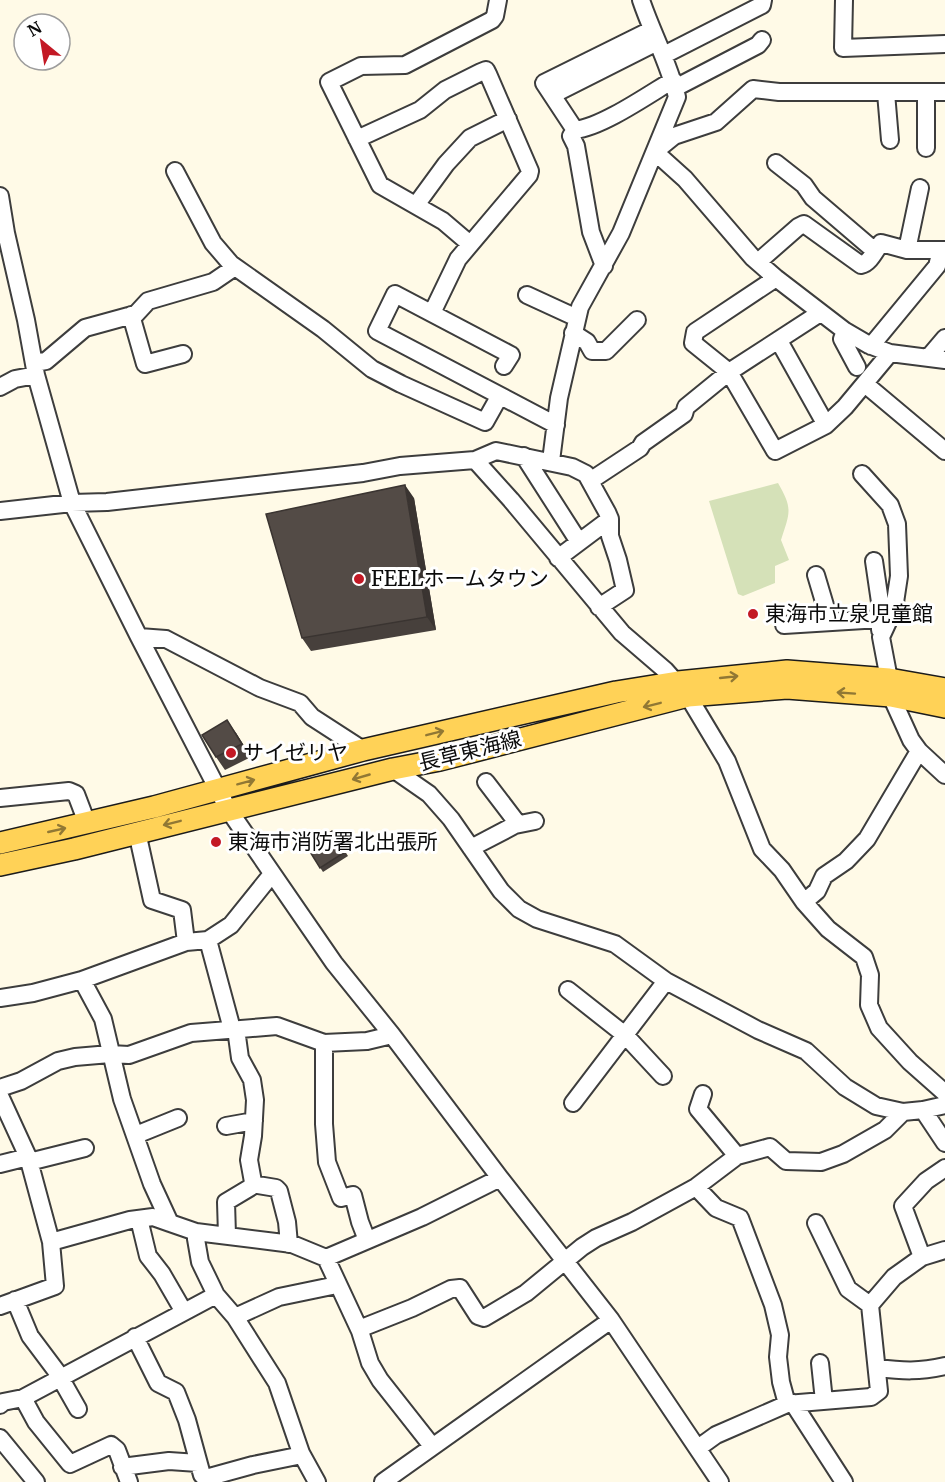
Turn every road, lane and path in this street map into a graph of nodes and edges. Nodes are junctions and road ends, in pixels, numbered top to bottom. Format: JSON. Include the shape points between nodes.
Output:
{"nodes":[{"id":1,"x":498,"y":0,"type":"edge"},
{"id":2,"x":641,"y":0,"type":"edge"},
{"id":3,"x":763,"y":0,"type":"edge"},
{"id":4,"x":844,"y":0,"type":"edge"},
{"id":5,"x":762,"y":40,"type":"dead end"},
{"id":6,"x":657,"y":42,"type":"junction"},
{"id":7,"x":945,"y":44,"type":"edge"},
{"id":8,"x":674,"y":84,"type":"junction"},
{"id":9,"x":926,"y":92,"type":"junction"},
{"id":10,"x":945,"y":92,"type":"edge"},
{"id":11,"x":886,"y":93,"type":"junction"},
{"id":12,"x":508,"y":119,"type":"junction"},
{"id":13,"x":574,"y":130,"type":"junction"},
{"id":14,"x":357,"y":139,"type":"junction"},
{"id":15,"x":890,"y":140,"type":"dead end"},
{"id":16,"x":926,"y":148,"type":"dead end"},
{"id":17,"x":655,"y":152,"type":"junction"},
{"id":18,"x":777,"y":163,"type":"dead end"},
{"id":19,"x":175,"y":171,"type":"dead end"},
{"id":20,"x":920,"y":188,"type":"dead end"},
{"id":21,"x":0,"y":196,"type":"edge"},
{"id":22,"x":416,"y":205,"type":"junction"},
{"id":23,"x":3,"y":233,"type":"edge"},
{"id":24,"x":470,"y":244,"type":"junction"},
{"id":25,"x":907,"y":250,"type":"junction"},
{"id":26,"x":943,"y":250,"type":"edge"},
{"id":27,"x":875,"y":251,"type":"junction"},
{"id":28,"x":758,"y":262,"type":"junction"},
{"id":29,"x":604,"y":266,"type":"junction"},
{"id":30,"x":235,"y":267,"type":"junction"},
{"id":31,"x":776,"y":278,"type":"junction"},
{"id":32,"x":527,"y":295,"type":"dead end"},
{"id":33,"x":820,"y":313,"type":"junction"},
{"id":34,"x":432,"y":314,"type":"junction"},
{"id":35,"x":131,"y":315,"type":"junction"},
{"id":36,"x":637,"y":320,"type":"dead end"},
{"id":37,"x":575,"y":326,"type":"junction"},
{"id":38,"x":845,"y":331,"type":"junction"},
{"id":39,"x":945,"y":338,"type":"edge"},
{"id":40,"x":778,"y":341,"type":"junction"},
{"id":41,"x":871,"y":346,"type":"junction"},
{"id":42,"x":890,"y":352,"type":"junction"},
{"id":43,"x":183,"y":354,"type":"dead end"},
{"id":44,"x":928,"y":358,"type":"junction"},
{"id":45,"x":945,"y":360,"type":"edge"},
{"id":46,"x":504,"y":366,"type":"dead end"},
{"id":47,"x":857,"y":367,"type":"dead end"},
{"id":48,"x":35,"y":369,"type":"junction"},
{"id":49,"x":729,"y":372,"type":"junction"},
{"id":50,"x":865,"y":384,"type":"junction"},
{"id":51,"x":0,"y":387,"type":"edge"},
{"id":52,"x":499,"y":397,"type":"junction"},
{"id":53,"x":556,"y":425,"type":"junction"},
{"id":54,"x":825,"y":425,"type":"junction"},
{"id":55,"x":945,"y":451,"type":"edge"},
{"id":56,"x":524,"y":456,"type":"junction"},
{"id":57,"x":475,"y":460,"type":"junction"},
{"id":58,"x":551,"y":461,"type":"junction"},
{"id":59,"x":862,"y":474,"type":"dead end"},
{"id":60,"x":590,"y":481,"type":"junction"},
{"id":61,"x":72,"y":503,"type":"junction"},
{"id":62,"x":0,"y":511,"type":"edge"},
{"id":63,"x":610,"y":519,"type":"junction"},
{"id":64,"x":579,"y":542,"type":"junction"},
{"id":65,"x":558,"y":558,"type":"junction"},
{"id":66,"x":873,"y":561,"type":"dead end"},
{"id":67,"x":816,"y":575,"type":"dead end"},
{"id":68,"x":599,"y":607,"type":"junction"},
{"id":69,"x":880,"y":619,"type":"junction"},
{"id":70,"x":831,"y":622,"type":"junction"},
{"id":71,"x":784,"y":625,"type":"dead end"},
{"id":72,"x":139,"y":637,"type":"junction"},
{"id":73,"x":880,"y":637,"type":"junction"},
{"id":74,"x":890,"y":687,"type":"junction"},
{"id":75,"x":683,"y":689,"type":"junction"},
{"id":76,"x":945,"y":689,"type":"edge"},
{"id":77,"x":945,"y":707,"type":"edge"},
{"id":78,"x":363,"y":750,"type":"junction"},
{"id":79,"x":919,"y":751,"type":"junction"},
{"id":80,"x":393,"y":768,"type":"junction"},
{"id":81,"x":945,"y":775,"type":"edge"},
{"id":82,"x":486,"y":782,"type":"dead end"},
{"id":83,"x":0,"y":798,"type":"edge"},
{"id":84,"x":223,"y":799,"type":"junction"},
{"id":85,"x":535,"y":821,"type":"dead end"},
{"id":86,"x":87,"y":823,"type":"junction"},
{"id":87,"x":515,"y":825,"type":"junction"},
{"id":88,"x":137,"y":832,"type":"junction"},
{"id":89,"x":0,"y":843,"type":"edge"},
{"id":90,"x":471,"y":848,"type":"junction"},
{"id":91,"x":0,"y":865,"type":"edge"},
{"id":92,"x":272,"y":874,"type":"junction"},
{"id":93,"x":804,"y":902,"type":"junction"},
{"id":94,"x":208,"y":940,"type":"junction"},
{"id":95,"x":186,"y":942,"type":"junction"},
{"id":96,"x":82,"y":980,"type":"junction"},
{"id":97,"x":666,"y":981,"type":"junction"},
{"id":98,"x":568,"y":990,"type":"dead end"},
{"id":99,"x":0,"y":998,"type":"edge"},
{"id":100,"x":234,"y":1029,"type":"junction"},
{"id":101,"x":392,"y":1035,"type":"junction"},
{"id":102,"x":625,"y":1035,"type":"junction"},
{"id":103,"x":324,"y":1043,"type":"junction"},
{"id":104,"x":110,"y":1054,"type":"junction"},
{"id":105,"x":663,"y":1076,"type":"dead end"},
{"id":106,"x":0,"y":1088,"type":"edge"},
{"id":107,"x":945,"y":1093,"type":"edge"},
{"id":108,"x":703,"y":1094,"type":"dead end"},
{"id":109,"x":0,"y":1096,"type":"edge"},
{"id":110,"x":573,"y":1102,"type":"dead end"},
{"id":111,"x":945,"y":1105,"type":"edge"},
{"id":112,"x":923,"y":1110,"type":"junction"},
{"id":113,"x":903,"y":1112,"type":"junction"},
{"id":114,"x":178,"y":1118,"type":"dead end"},
{"id":115,"x":254,"y":1121,"type":"junction"},
{"id":116,"x":226,"y":1126,"type":"dead end"},
{"id":117,"x":136,"y":1135,"type":"junction"},
{"id":118,"x":945,"y":1143,"type":"edge"},
{"id":119,"x":85,"y":1148,"type":"dead end"},
{"id":120,"x":737,"y":1156,"type":"junction"},
{"id":121,"x":28,"y":1160,"type":"junction"},
{"id":122,"x":0,"y":1164,"type":"edge"},
{"id":123,"x":945,"y":1168,"type":"edge"},
{"id":124,"x":500,"y":1178,"type":"junction"},
{"id":125,"x":252,"y":1184,"type":"junction"},
{"id":126,"x":696,"y":1187,"type":"junction"},
{"id":127,"x":139,"y":1219,"type":"junction"},
{"id":128,"x":170,"y":1223,"type":"junction"},
{"id":129,"x":816,"y":1223,"type":"dead end"},
{"id":130,"x":196,"y":1232,"type":"junction"},
{"id":131,"x":227,"y":1235,"type":"junction"},
{"id":132,"x":367,"y":1240,"type":"junction"},
{"id":133,"x":51,"y":1242,"type":"junction"},
{"id":134,"x":289,"y":1244,"type":"junction"},
{"id":135,"x":945,"y":1250,"type":"edge"},
{"id":136,"x":326,"y":1257,"type":"junction"},
{"id":137,"x":922,"y":1257,"type":"junction"},
{"id":138,"x":565,"y":1262,"type":"junction"},
{"id":139,"x":338,"y":1284,"type":"junction"},
{"id":140,"x":216,"y":1295,"type":"junction"},
{"id":141,"x":8,"y":1303,"type":"edge"},
{"id":142,"x":870,"y":1305,"type":"junction"},
{"id":143,"x":184,"y":1312,"type":"junction"},
{"id":144,"x":235,"y":1317,"type":"junction"},
{"id":145,"x":611,"y":1320,"type":"junction"},
{"id":146,"x":359,"y":1329,"type":"junction"},
{"id":147,"x":135,"y":1337,"type":"junction"},
{"id":148,"x":820,"y":1363,"type":"dead end"},
{"id":149,"x":945,"y":1366,"type":"edge"},
{"id":150,"x":877,"y":1368,"type":"junction"},
{"id":151,"x":60,"y":1378,"type":"junction"},
{"id":152,"x":23,"y":1398,"type":"junction"},
{"id":153,"x":824,"y":1401,"type":"junction"},
{"id":154,"x":790,"y":1404,"type":"junction"},
{"id":155,"x":0,"y":1405,"type":"edge"},
{"id":156,"x":78,"y":1409,"type":"dead end"},
{"id":157,"x":0,"y":1438,"type":"edge"},
{"id":158,"x":432,"y":1446,"type":"junction"},
{"id":159,"x":698,"y":1448,"type":"junction"},
{"id":160,"x":302,"y":1455,"type":"junction"},
{"id":161,"x":198,"y":1463,"type":"junction"},
{"id":162,"x":126,"y":1475,"type":"edge"},
{"id":163,"x":714,"y":1478,"type":"edge"},
{"id":164,"x":36,"y":1482,"type":"edge"},
{"id":165,"x":317,"y":1482,"type":"edge"},
{"id":166,"x":383,"y":1482,"type":"edge"},
{"id":167,"x":844,"y":1482,"type":"edge"}],
"edges":[{"from":1,"to":14,"type":"street","via":[[492,20],[405,65],[361,66],[329,82]]},
{"from":2,"to":6,"type":"street"},
{"from":3,"to":6,"type":"street","via":[[762,5]]},
{"from":4,"to":7,"type":"street","via":[[843,48]]},
{"from":5,"to":8,"type":"street"},
{"from":6,"to":8,"type":"street"},
{"from":6,"to":13,"type":"street","via":[[544,83]]},
{"from":8,"to":13,"type":"street"},
{"from":8,"to":17,"type":"street","via":[[677,97]]},
{"from":9,"to":10,"type":"street"},
{"from":9,"to":11,"type":"street"},
{"from":9,"to":16,"type":"street"},
{"from":11,"to":15,"type":"street"},
{"from":11,"to":17,"type":"street","via":[[753,89],[717,122],[674,136]]},
{"from":12,"to":14,"type":"street","via":[[486,70],[445,90],[420,110]]},
{"from":12,"to":22,"type":"street","via":[[470,138]]},
{"from":12,"to":24,"type":"street","via":[[529,175]]},
{"from":13,"to":29,"type":"street","via":[[571,136],[591,232]]},
{"from":14,"to":22,"type":"street","via":[[380,185]]},
{"from":17,"to":28,"type":"street","via":[[685,179]]},
{"from":17,"to":29,"type":"street"},
{"from":18,"to":27,"type":"street"},
{"from":19,"to":30,"type":"street","via":[[213,243]]},
{"from":20,"to":25,"type":"street"},
{"from":21,"to":23,"type":"street"},
{"from":22,"to":24,"type":"street","via":[[444,221]]},
{"from":23,"to":48,"type":"street"},
{"from":24,"to":34,"type":"street","via":[[458,259]]},
{"from":25,"to":26,"type":"street"},
{"from":25,"to":27,"type":"street","via":[[881,243]]},
{"from":26,"to":41,"type":"street","via":[[937,266]]},
{"from":27,"to":28,"type":"street","via":[[861,265],[804,224]]},
{"from":28,"to":31,"type":"street"},
{"from":29,"to":37,"type":"street","via":[[580,307]]},
{"from":30,"to":35,"type":"street","via":[[213,282],[148,302]]},
{"from":30,"to":52,"type":"street","via":[[372,369],[401,384],[485,422]]},
{"from":31,"to":33,"type":"street"},
{"from":31,"to":49,"type":"street","via":[[695,332],[693,343]]},
{"from":32,"to":37,"type":"street"},
{"from":33,"to":38,"type":"street"},
{"from":33,"to":40,"type":"street"},
{"from":34,"to":46,"type":"street","via":[[511,354]]},
{"from":34,"to":52,"type":"street","via":[[395,294],[377,331]]},
{"from":35,"to":43,"type":"street","via":[[146,364]]},
{"from":35,"to":48,"type":"street","via":[[85,328]]},
{"from":36,"to":37,"type":"street","via":[[606,351],[592,351]]},
{"from":37,"to":53,"type":"street"},
{"from":38,"to":41,"type":"street"},
{"from":38,"to":47,"type":"street","via":[[842,339]]},
{"from":39,"to":44,"type":"street"},
{"from":40,"to":49,"type":"street"},
{"from":40,"to":54,"type":"street"},
{"from":41,"to":42,"type":"street"},
{"from":42,"to":44,"type":"street"},
{"from":42,"to":50,"type":"street"},
{"from":44,"to":45,"type":"street"},
{"from":48,"to":51,"type":"street"},
{"from":48,"to":61,"type":"street"},
{"from":49,"to":54,"type":"street","via":[[775,451]]},
{"from":49,"to":60,"type":"street","via":[[686,407],[684,414]]},
{"from":50,"to":54,"type":"street"},
{"from":50,"to":55,"type":"street"},
{"from":52,"to":53,"type":"street"},
{"from":53,"to":58,"type":"street"},
{"from":56,"to":57,"type":"street","via":[[496,451]]},
{"from":56,"to":58,"type":"street"},
{"from":56,"to":64,"type":"street"},
{"from":57,"to":61,"type":"street"},
{"from":57,"to":65,"type":"street"},
{"from":58,"to":60,"type":"street","via":[[586,474]]},
{"from":59,"to":73,"type":"street","via":[[890,505],[897,524],[899,576],[894,609]]},
{"from":60,"to":63,"type":"street"},
{"from":61,"to":62,"type":"street"},
{"from":61,"to":72,"type":"street"},
{"from":63,"to":64,"type":"street"},
{"from":63,"to":68,"type":"street","via":[[610,536],[625,590]]},
{"from":64,"to":65,"type":"street"},
{"from":65,"to":68,"type":"street"},
{"from":66,"to":69,"type":"street"},
{"from":67,"to":70,"type":"street"},
{"from":68,"to":75,"type":"street"},
{"from":69,"to":70,"type":"street"},
{"from":69,"to":73,"type":"street"},
{"from":70,"to":71,"type":"street"},
{"from":72,"to":78,"type":"street","via":[[166,639],[260,688],[300,703],[312,717]]},
{"from":72,"to":84,"type":"street"},
{"from":73,"to":74,"type":"street"},
{"from":74,"to":75,"type":"main road","name":"長草東海線","via":[[787,671]]},
{"from":74,"to":76,"type":"main road","name":"長草東海線"},
{"from":74,"to":77,"type":"main road","name":"長草東海線"},
{"from":74,"to":79,"type":"street"},
{"from":78,"to":75,"type":"main road","name":"長草東海線","one_way":true,"via":[[615,692]]},
{"from":75,"to":80,"type":"main road","name":"長草東海線","one_way":true,"via":[[440,760]]},
{"from":75,"to":93,"type":"street","via":[[727,761],[762,849]]},
{"from":84,"to":78,"type":"main road","name":"長草東海線","one_way":true},
{"from":79,"to":81,"type":"street"},
{"from":79,"to":93,"type":"street","via":[[867,839],[824,876],[817,891]]},
{"from":80,"to":84,"type":"main road","name":"長草東海線","one_way":true,"via":[[339,784]]},
{"from":80,"to":90,"type":"street","via":[[429,794]]},
{"from":82,"to":87,"type":"street"},
{"from":83,"to":86,"type":"street","via":[[69,791],[76,794]]},
{"from":84,"to":86,"type":"main road","name":"長草東海線"},
{"from":84,"to":88,"type":"main road","name":"長草東海線","one_way":true},
{"from":84,"to":92,"type":"street"},
{"from":85,"to":87,"type":"street"},
{"from":89,"to":86,"type":"main road","name":"長草東海線","one_way":true},
{"from":87,"to":90,"type":"street"},
{"from":88,"to":91,"type":"main road","name":"長草東海線"},
{"from":88,"to":95,"type":"street","via":[[152,900],[182,910]]},
{"from":90,"to":97,"type":"street","via":[[501,891],[519,909],[537,919],[615,944]]},
{"from":92,"to":94,"type":"street","via":[[231,925]]},
{"from":92,"to":101,"type":"street","via":[[334,963]]},
{"from":93,"to":107,"type":"street","via":[[828,929],[864,957],[870,975],[869,1005],[879,1028]]},
{"from":94,"to":95,"type":"street"},
{"from":94,"to":100,"type":"street"},
{"from":95,"to":96,"type":"street"},
{"from":96,"to":99,"type":"street"},
{"from":96,"to":104,"type":"street","via":[[103,1019]]},
{"from":97,"to":102,"type":"street"},
{"from":97,"to":113,"type":"street","via":[[806,1052],[845,1087],[876,1106]]},
{"from":98,"to":102,"type":"street"},
{"from":100,"to":103,"type":"street","via":[[277,1026]]},
{"from":100,"to":104,"type":"street","via":[[191,1033],[129,1055]]},
{"from":100,"to":115,"type":"street","via":[[240,1058],[252,1080]]},
{"from":101,"to":103,"type":"street","via":[[368,1041]]},
{"from":101,"to":124,"type":"street"},
{"from":102,"to":105,"type":"street"},
{"from":102,"to":110,"type":"street"},
{"from":103,"to":132,"type":"street","via":[[327,1162],[341,1198],[352,1195]]},
{"from":104,"to":106,"type":"street","via":[[58,1061]]},
{"from":104,"to":117,"type":"street"},
{"from":108,"to":120,"type":"street","via":[[698,1109]]},
{"from":109,"to":121,"type":"street"},
{"from":111,"to":112,"type":"street"},
{"from":112,"to":113,"type":"street"},
{"from":112,"to":118,"type":"street"},
{"from":113,"to":120,"type":"street","via":[[885,1130],[821,1162],[786,1161],[770,1147]]},
{"from":114,"to":117,"type":"street"},
{"from":115,"to":116,"type":"street"},
{"from":115,"to":125,"type":"street","via":[[249,1160]]},
{"from":117,"to":128,"type":"street"},
{"from":119,"to":121,"type":"street"},
{"from":120,"to":126,"type":"street"},
{"from":121,"to":122,"type":"street"},
{"from":121,"to":133,"type":"street"},
{"from":123,"to":137,"type":"street","via":[[926,1181],[903,1206]]},
{"from":124,"to":132,"type":"street"},
{"from":124,"to":138,"type":"street"},
{"from":125,"to":131,"type":"street","via":[[226,1202]]},
{"from":125,"to":134,"type":"street","via":[[279,1191]]},
{"from":126,"to":138,"type":"street","via":[[596,1238]]},
{"from":126,"to":154,"type":"street","via":[[716,1208],[740,1218],[773,1305],[780,1335],[781,1382]]},
{"from":127,"to":128,"type":"street"},
{"from":127,"to":133,"type":"street"},
{"from":127,"to":143,"type":"street","via":[[148,1256]]},
{"from":128,"to":130,"type":"street"},
{"from":129,"to":142,"type":"street","via":[[848,1289]]},
{"from":130,"to":131,"type":"street"},
{"from":130,"to":140,"type":"street","via":[[200,1262]]},
{"from":131,"to":134,"type":"street"},
{"from":132,"to":136,"type":"street"},
{"from":133,"to":141,"type":"street","via":[[55,1286]]},
{"from":134,"to":136,"type":"street"},
{"from":135,"to":137,"type":"street"},
{"from":136,"to":139,"type":"street"},
{"from":137,"to":142,"type":"street","via":[[894,1277]]},
{"from":138,"to":145,"type":"street"},
{"from":138,"to":146,"type":"street","via":[[526,1293],[484,1318],[478,1316],[460,1288]]},
{"from":139,"to":144,"type":"street","via":[[279,1297]]},
{"from":139,"to":146,"type":"street"},
{"from":140,"to":143,"type":"street"},
{"from":140,"to":144,"type":"street"},
{"from":141,"to":151,"type":"street"},
{"from":142,"to":150,"type":"street"},
{"from":143,"to":147,"type":"street"},
{"from":144,"to":160,"type":"street","via":[[277,1383]]},
{"from":145,"to":158,"type":"street"},
{"from":145,"to":159,"type":"street"},
{"from":146,"to":158,"type":"street","via":[[370,1363]]},
{"from":147,"to":151,"type":"street"},
{"from":147,"to":161,"type":"street","via":[[158,1383],[176,1392]]},
{"from":148,"to":153,"type":"street"},
{"from":149,"to":150,"type":"street","via":[[909,1372]]},
{"from":150,"to":153,"type":"street","via":[[879,1390],[872,1397]]},
{"from":151,"to":152,"type":"street"},
{"from":151,"to":156,"type":"street"},
{"from":152,"to":155,"type":"street"},
{"from":152,"to":162,"type":"street","via":[[36,1422],[70,1464],[111,1445],[117,1450]]},
{"from":153,"to":154,"type":"street"},
{"from":154,"to":159,"type":"street","via":[[716,1435]]},
{"from":154,"to":167,"type":"street"},
{"from":157,"to":164,"type":"street"},
{"from":158,"to":166,"type":"street"},
{"from":159,"to":163,"type":"street"},
{"from":160,"to":161,"type":"street","via":[[206,1478]]},
{"from":160,"to":165,"type":"street"},
{"from":161,"to":162,"type":"street","via":[[169,1461]]}]}
